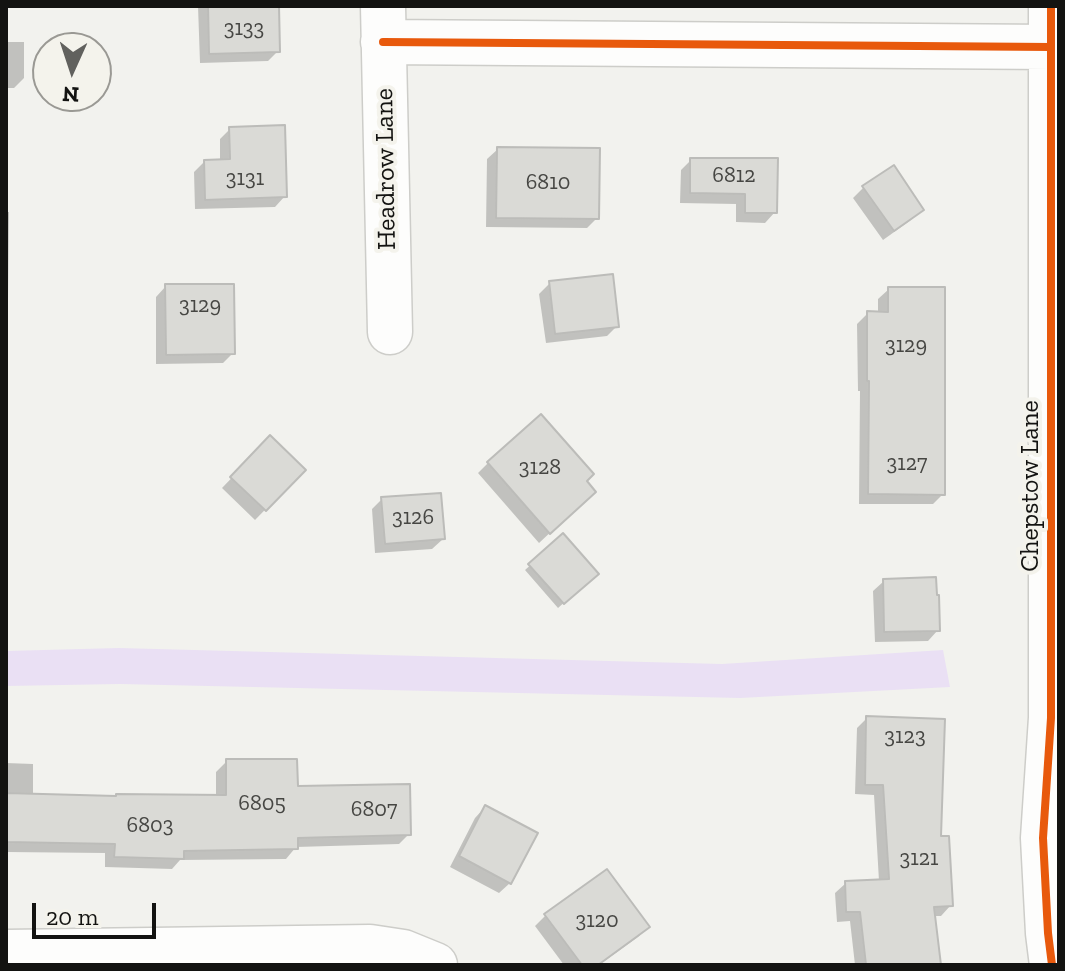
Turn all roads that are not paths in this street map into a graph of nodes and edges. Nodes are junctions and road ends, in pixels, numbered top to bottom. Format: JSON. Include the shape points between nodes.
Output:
{"nodes":[{"id":1,"x":383,"y":24,"type":"edge"},
{"id":2,"x":1051,"y":27,"type":"edge"},
{"id":3,"x":390,"y":332,"type":"dead end"},
{"id":4,"x":6,"y":952,"type":"edge"},
{"id":5,"x":435,"y":965,"type":"edge"},
{"id":6,"x":1052,"y":965,"type":"edge"}],
"edges":[{"from":1,"to":2,"type":"street"},
{"from":1,"to":3,"type":"street","name":"Headrow Lane"},
{"from":2,"to":6,"type":"street","name":"Chepstow Lane","via":[[1051,718],[1043,838]]},
{"from":4,"to":5,"type":"street","via":[[370,947]]}]}
